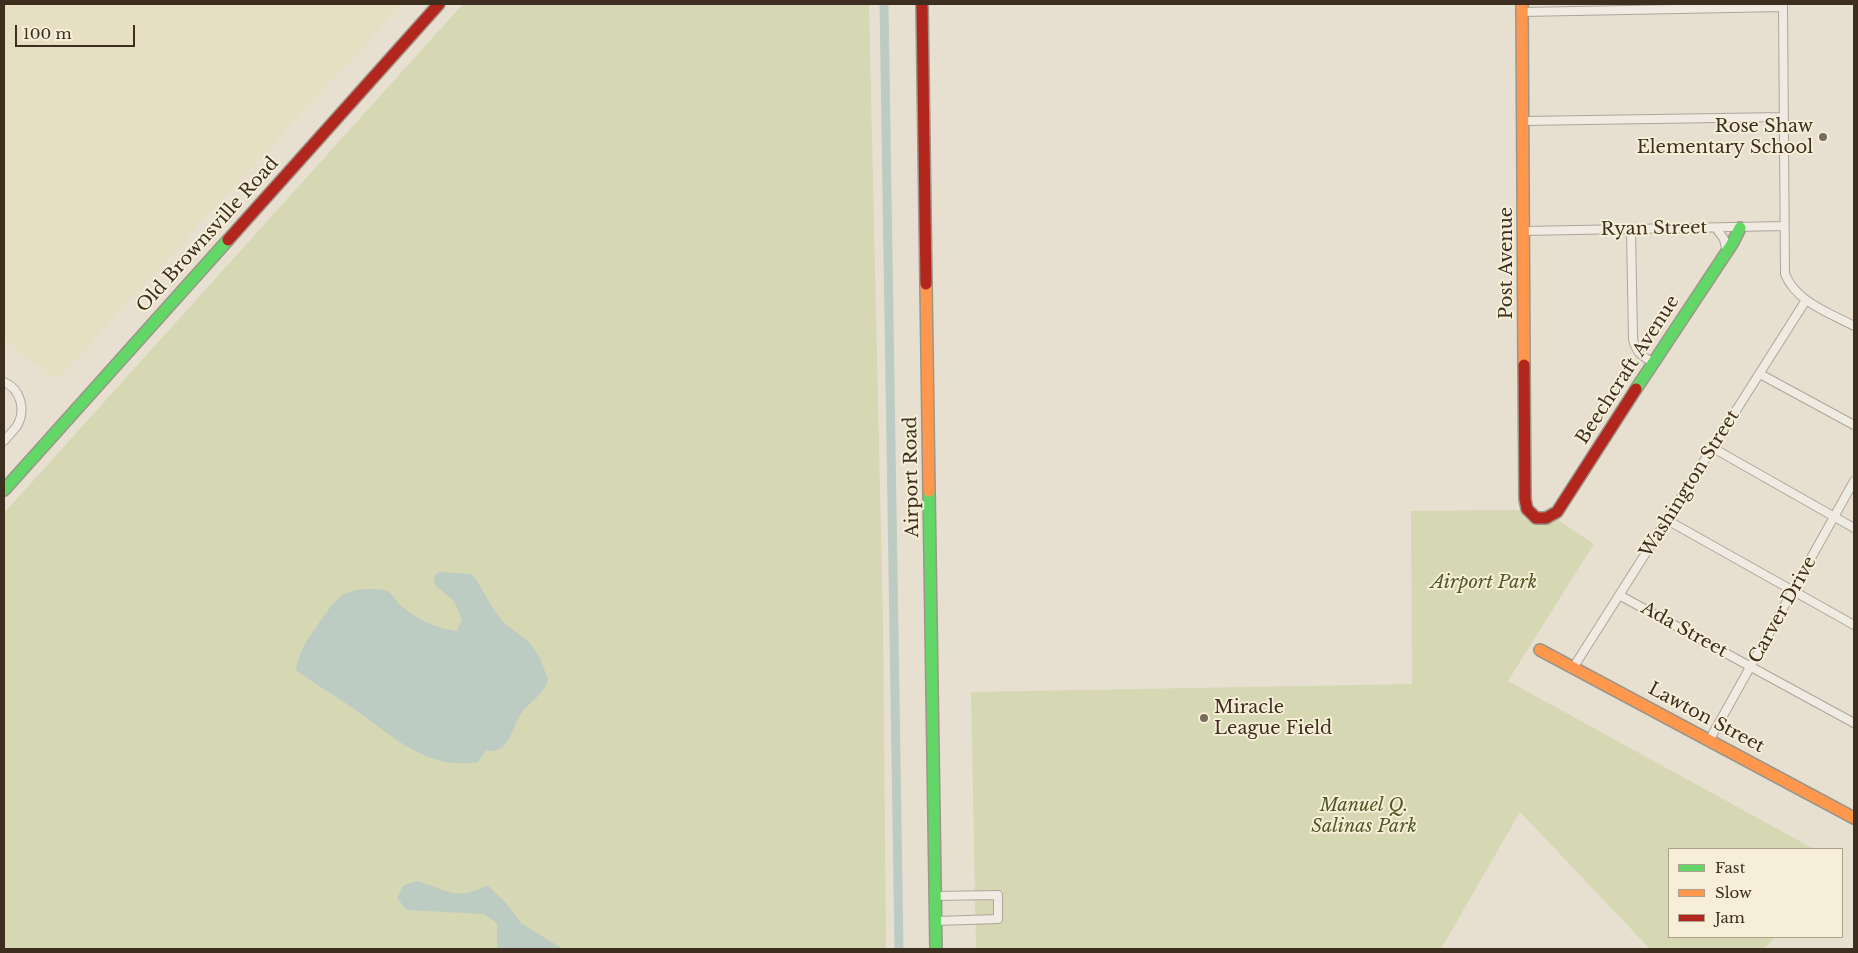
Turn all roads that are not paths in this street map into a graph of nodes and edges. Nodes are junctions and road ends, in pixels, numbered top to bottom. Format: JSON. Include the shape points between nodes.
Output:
{"nodes":[{"id":1,"x":439,"y":4,"type":"edge"},
{"id":2,"x":922,"y":4,"type":"edge"},
{"id":3,"x":1783,"y":6,"type":"edge"},
{"id":4,"x":1522,"y":8,"type":"edge"},
{"id":5,"x":1783,"y":117,"type":"junction"},
{"id":6,"x":1522,"y":121,"type":"junction"},
{"id":7,"x":1784,"y":226,"type":"junction"},
{"id":8,"x":1716,"y":228,"type":"junction"},
{"id":9,"x":1740,"y":228,"type":"junction"},
{"id":10,"x":1631,"y":230,"type":"junction"},
{"id":11,"x":1524,"y":231,"type":"junction"},
{"id":12,"x":1726,"y":253,"type":"junction"},
{"id":13,"x":1806,"y":300,"type":"junction"},
{"id":14,"x":1854,"y":326,"type":"edge"},
{"id":15,"x":1653,"y":362,"type":"junction"},
{"id":16,"x":1760,"y":374,"type":"junction"},
{"id":17,"x":4,"y":382,"type":"edge"},
{"id":18,"x":1854,"y":425,"type":"edge"},
{"id":19,"x":4,"y":441,"type":"edge"},
{"id":20,"x":1713,"y":448,"type":"junction"},
{"id":21,"x":1854,"y":481,"type":"edge"},
{"id":22,"x":4,"y":490,"type":"edge"},
{"id":23,"x":1835,"y":517,"type":"junction"},
{"id":24,"x":1536,"y":518,"type":"joint"},
{"id":25,"x":1667,"y":520,"type":"junction"},
{"id":26,"x":1854,"y":528,"type":"edge"},
{"id":27,"x":1793,"y":591,"type":"junction"},
{"id":28,"x":1619,"y":595,"type":"junction"},
{"id":29,"x":1854,"y":625,"type":"edge"},
{"id":30,"x":1540,"y":650,"type":"dead end"},
{"id":31,"x":1751,"y":667,"type":"junction"},
{"id":32,"x":1573,"y":668,"type":"junction"},
{"id":33,"x":1854,"y":723,"type":"edge"},
{"id":34,"x":1710,"y":739,"type":"junction"},
{"id":35,"x":1854,"y":818,"type":"edge"},
{"id":36,"x":935,"y":896,"type":"junction"},
{"id":37,"x":936,"y":921,"type":"junction"},
{"id":38,"x":936,"y":949,"type":"edge"}],
"edges":[{"from":1,"to":22,"type":"street","name":"Old Brownsville Road"},
{"from":2,"to":36,"type":"street","name":"Airport Road"},
{"from":3,"to":4,"type":"street"},
{"from":3,"to":5,"type":"street"},
{"from":4,"to":6,"type":"street","name":"Post Avenue"},
{"from":5,"to":6,"type":"street"},
{"from":5,"to":7,"type":"street"},
{"from":6,"to":11,"type":"street","name":"Post Avenue"},
{"from":7,"to":9,"type":"street","name":"Ryan Street"},
{"from":7,"to":13,"type":"street","via":[[1785,274],[1793,290]]},
{"from":8,"to":9,"type":"street","name":"Ryan Street"},
{"from":8,"to":10,"type":"street","name":"Ryan Street"},
{"from":8,"to":12,"type":"street","via":[[1724,238]]},
{"from":9,"to":12,"type":"street","name":"Beechcraft Avenue"},
{"from":10,"to":11,"type":"street","name":"Ryan Street"},
{"from":10,"to":15,"type":"street","via":[[1633,338],[1640,355]]},
{"from":11,"to":24,"type":"street","name":"Post Avenue","via":[[1525,499],[1527,509]]},
{"from":12,"to":15,"type":"street","name":"Beechcraft Avenue"},
{"from":13,"to":14,"type":"street"},
{"from":13,"to":16,"type":"street","name":"Washington Street"},
{"from":15,"to":24,"type":"street","name":"Beechcraft Avenue","via":[[1557,512],[1546,518]]},
{"from":16,"to":18,"type":"street"},
{"from":16,"to":20,"type":"street","name":"Washington Street"},
{"from":17,"to":19,"type":"street","via":[[17,390],[21,411],[17,425]]},
{"from":20,"to":23,"type":"street"},
{"from":20,"to":25,"type":"street","name":"Washington Street"},
{"from":21,"to":23,"type":"street","name":"Carver Drive"},
{"from":23,"to":26,"type":"street"},
{"from":23,"to":27,"type":"street","name":"Carver Drive"},
{"from":25,"to":27,"type":"street"},
{"from":25,"to":28,"type":"street","name":"Washington Street"},
{"from":27,"to":29,"type":"street"},
{"from":27,"to":31,"type":"street","name":"Carver Drive"},
{"from":28,"to":31,"type":"street","name":"Ada Street"},
{"from":28,"to":32,"type":"street","name":"Washington Street"},
{"from":30,"to":32,"type":"street","name":"Lawton Street"},
{"from":31,"to":33,"type":"street","name":"Ada Street"},
{"from":31,"to":34,"type":"street","name":"Carver Drive"},
{"from":32,"to":34,"type":"street","name":"Lawton Street"},
{"from":34,"to":35,"type":"street","name":"Lawton Street"},
{"from":36,"to":37,"type":"street","name":"Airport Road"},
{"from":36,"to":37,"type":"street","via":[[998,895],[998,919]]},
{"from":37,"to":38,"type":"street","name":"Airport Road"}]}
